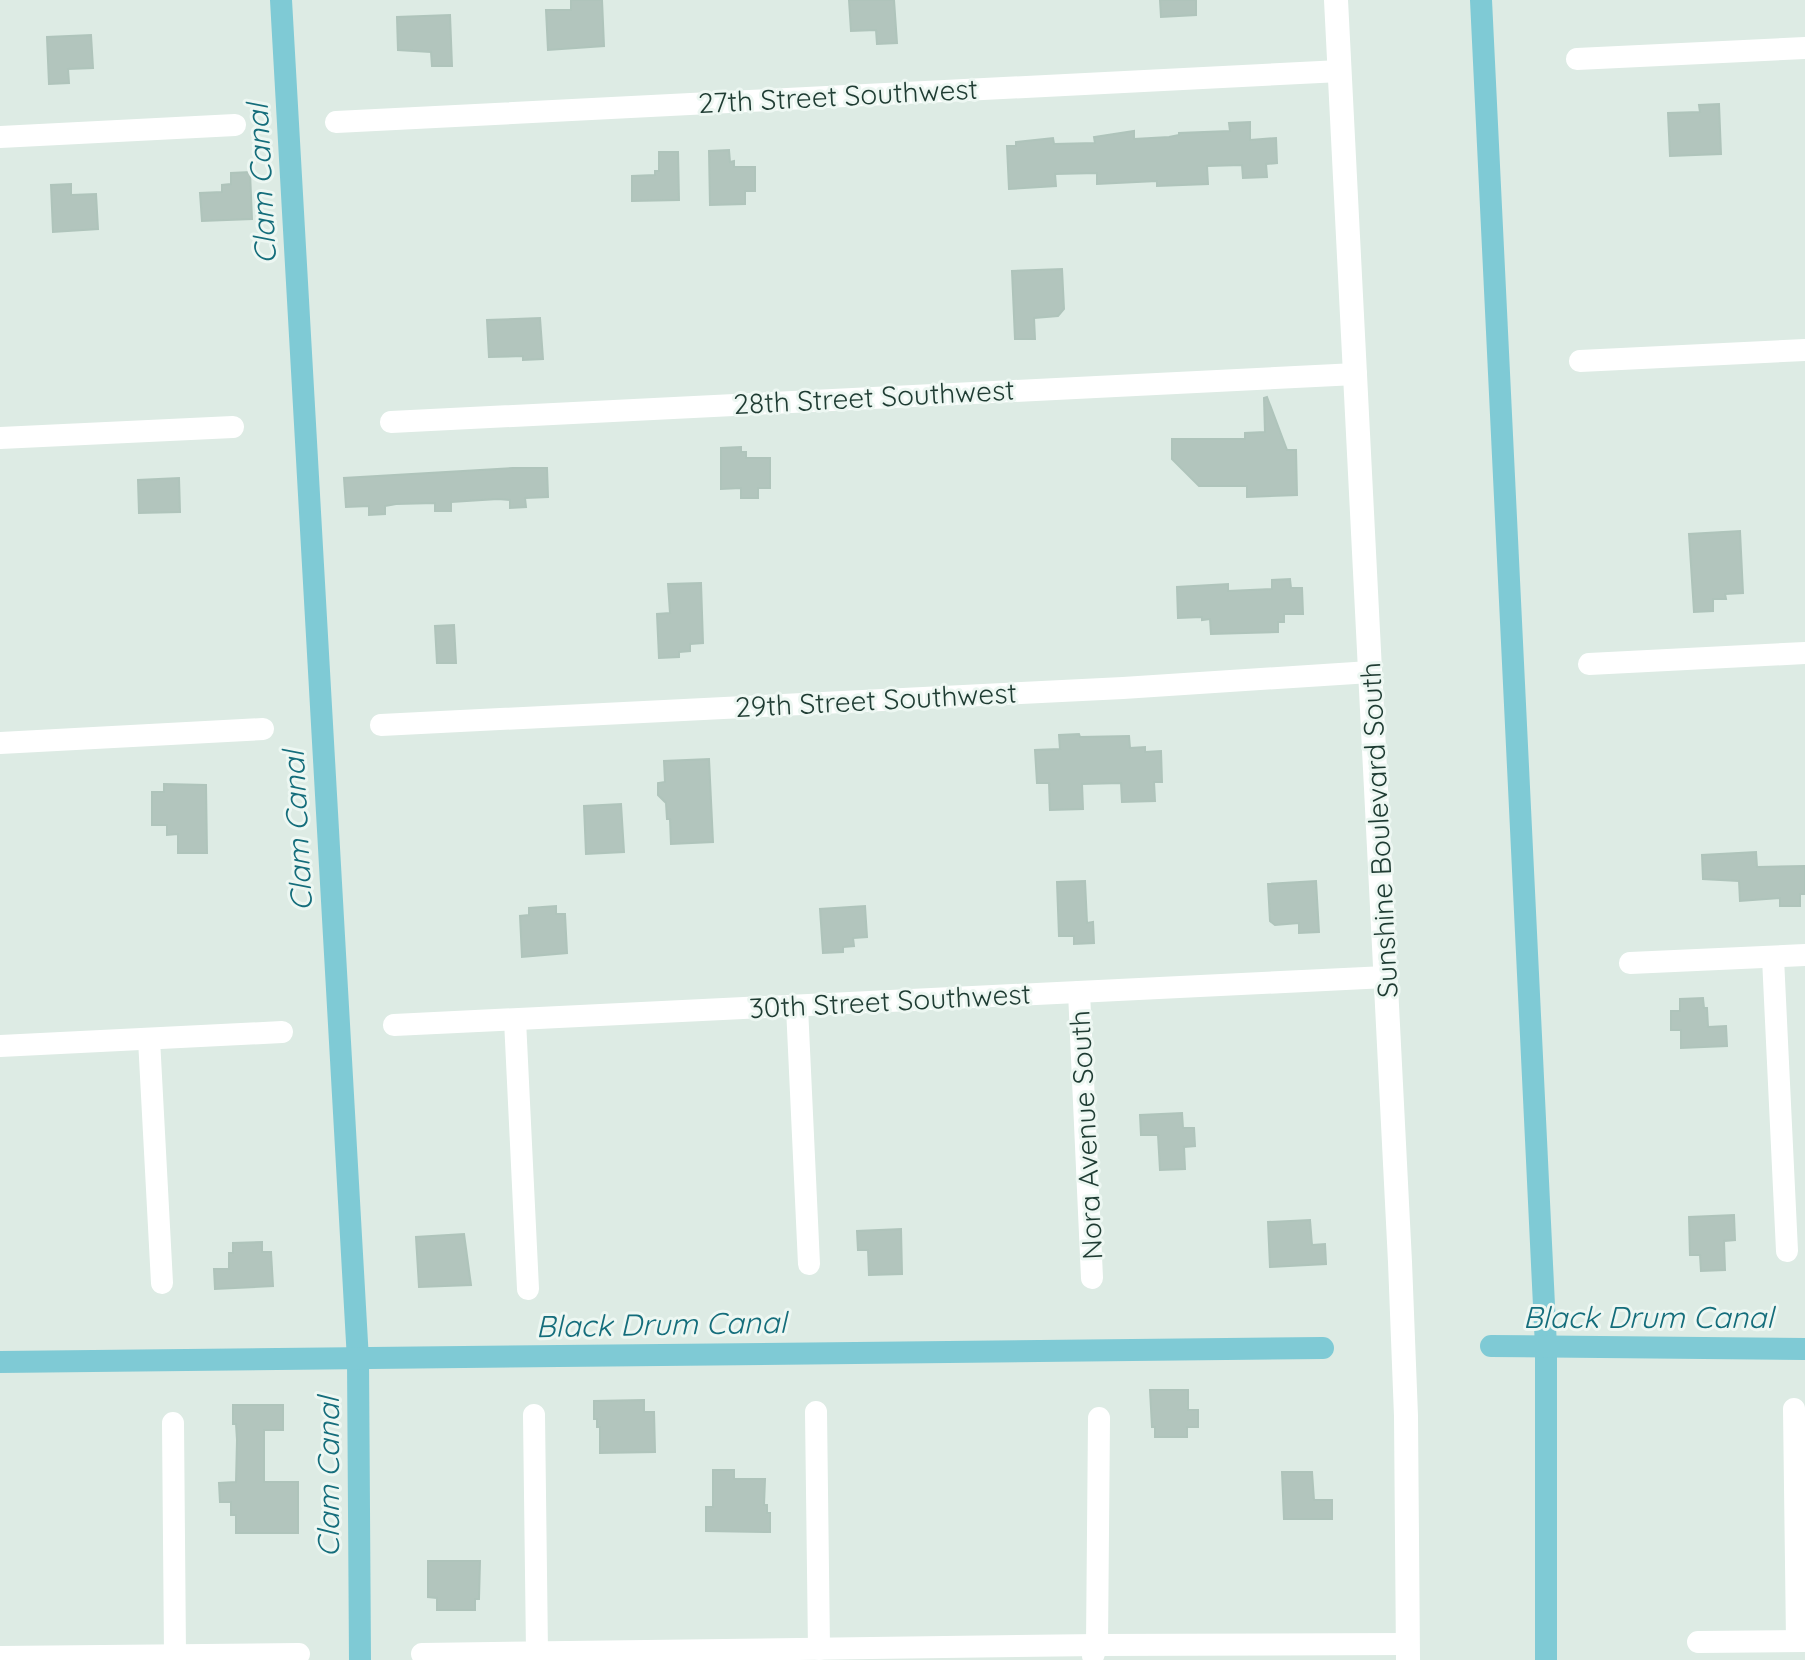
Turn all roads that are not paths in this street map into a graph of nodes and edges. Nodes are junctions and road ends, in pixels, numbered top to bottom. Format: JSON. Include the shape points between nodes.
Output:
{"nodes":[{"id":1,"x":1336,"y":0,"type":"edge"},
{"id":2,"x":1805,"y":48,"type":"edge"},
{"id":3,"x":1577,"y":59,"type":"dead end"},
{"id":4,"x":1340,"y":71,"type":"junction"},
{"id":5,"x":336,"y":122,"type":"dead end"},
{"id":6,"x":235,"y":125,"type":"dead end"},
{"id":7,"x":0,"y":137,"type":"edge"},
{"id":8,"x":1805,"y":350,"type":"edge"},
{"id":9,"x":1580,"y":361,"type":"dead end"},
{"id":10,"x":1356,"y":374,"type":"junction"},
{"id":11,"x":391,"y":422,"type":"dead end"},
{"id":12,"x":233,"y":427,"type":"dead end"},
{"id":13,"x":0,"y":438,"type":"edge"},
{"id":14,"x":1805,"y":653,"type":"edge"},
{"id":15,"x":1589,"y":664,"type":"dead end"},
{"id":16,"x":1370,"y":672,"type":"junction"},
{"id":17,"x":381,"y":725,"type":"dead end"},
{"id":18,"x":263,"y":729,"type":"dead end"},
{"id":19,"x":0,"y":743,"type":"edge"},
{"id":20,"x":1805,"y":955,"type":"edge"},
{"id":21,"x":1773,"y":958,"type":"junction"},
{"id":22,"x":1630,"y":963,"type":"dead end"},
{"id":23,"x":1386,"y":977,"type":"junction"},
{"id":24,"x":1079,"y":992,"type":"junction"},
{"id":25,"x":797,"y":1007,"type":"junction"},
{"id":26,"x":515,"y":1020,"type":"junction"},
{"id":27,"x":394,"y":1025,"type":"dead end"},
{"id":28,"x":282,"y":1032,"type":"dead end"},
{"id":29,"x":149,"y":1039,"type":"junction"},
{"id":30,"x":0,"y":1046,"type":"edge"},
{"id":31,"x":1787,"y":1251,"type":"dead end"},
{"id":32,"x":809,"y":1264,"type":"dead end"},
{"id":33,"x":1092,"y":1278,"type":"dead end"},
{"id":34,"x":162,"y":1283,"type":"dead end"},
{"id":35,"x":528,"y":1289,"type":"dead end"},
{"id":36,"x":1794,"y":1409,"type":"dead end"},
{"id":37,"x":816,"y":1412,"type":"dead end"},
{"id":38,"x":534,"y":1415,"type":"dead end"},
{"id":39,"x":1099,"y":1418,"type":"dead end"},
{"id":40,"x":173,"y":1423,"type":"dead end"},
{"id":41,"x":1801,"y":1641,"type":"edge"},
{"id":42,"x":1698,"y":1642,"type":"dead end"},
{"id":43,"x":819,"y":1649,"type":"junction"},
{"id":44,"x":537,"y":1652,"type":"junction"},
{"id":45,"x":1094,"y":1652,"type":"edge"},
{"id":46,"x":1408,"y":1652,"type":"edge"},
{"id":47,"x":299,"y":1654,"type":"dead end"},
{"id":48,"x":422,"y":1654,"type":"dead end"},
{"id":49,"x":175,"y":1655,"type":"junction"},
{"id":50,"x":0,"y":1657,"type":"edge"}],
"edges":[{"from":1,"to":4,"type":"street","name":"Sunshine Boulevard South"},
{"from":2,"to":3,"type":"street"},
{"from":4,"to":5,"type":"street","name":"27th Street Southwest"},
{"from":4,"to":10,"type":"street","name":"Sunshine Boulevard South"},
{"from":6,"to":7,"type":"street"},
{"from":8,"to":9,"type":"street"},
{"from":10,"to":11,"type":"street","name":"28th Street Southwest"},
{"from":10,"to":16,"type":"street","name":"Sunshine Boulevard South"},
{"from":12,"to":13,"type":"street"},
{"from":14,"to":15,"type":"street"},
{"from":16,"to":17,"type":"street","name":"29th Street Southwest"},
{"from":16,"to":23,"type":"street","name":"Sunshine Boulevard South"},
{"from":18,"to":19,"type":"street"},
{"from":20,"to":21,"type":"street"},
{"from":21,"to":22,"type":"street"},
{"from":21,"to":31,"type":"street"},
{"from":23,"to":24,"type":"street","name":"30th Street Southwest"},
{"from":23,"to":46,"type":"street","name":"Sunshine Boulevard South","via":[[1405,1389]]},
{"from":24,"to":25,"type":"street","name":"30th Street Southwest"},
{"from":24,"to":33,"type":"street","name":"Nora Avenue South"},
{"from":25,"to":26,"type":"street","name":"30th Street Southwest"},
{"from":25,"to":32,"type":"street"},
{"from":26,"to":27,"type":"street","name":"30th Street Southwest"},
{"from":26,"to":35,"type":"street"},
{"from":28,"to":29,"type":"street"},
{"from":29,"to":30,"type":"street"},
{"from":29,"to":34,"type":"street"},
{"from":36,"to":41,"type":"street"},
{"from":37,"to":43,"type":"street"},
{"from":38,"to":44,"type":"street"},
{"from":39,"to":45,"type":"street"},
{"from":40,"to":49,"type":"street"},
{"from":41,"to":42,"type":"street"},
{"from":43,"to":44,"type":"street"},
{"from":43,"to":45,"type":"street"},
{"from":44,"to":48,"type":"street"},
{"from":45,"to":46,"type":"street"},
{"from":47,"to":49,"type":"street"},
{"from":49,"to":50,"type":"street"}]}
